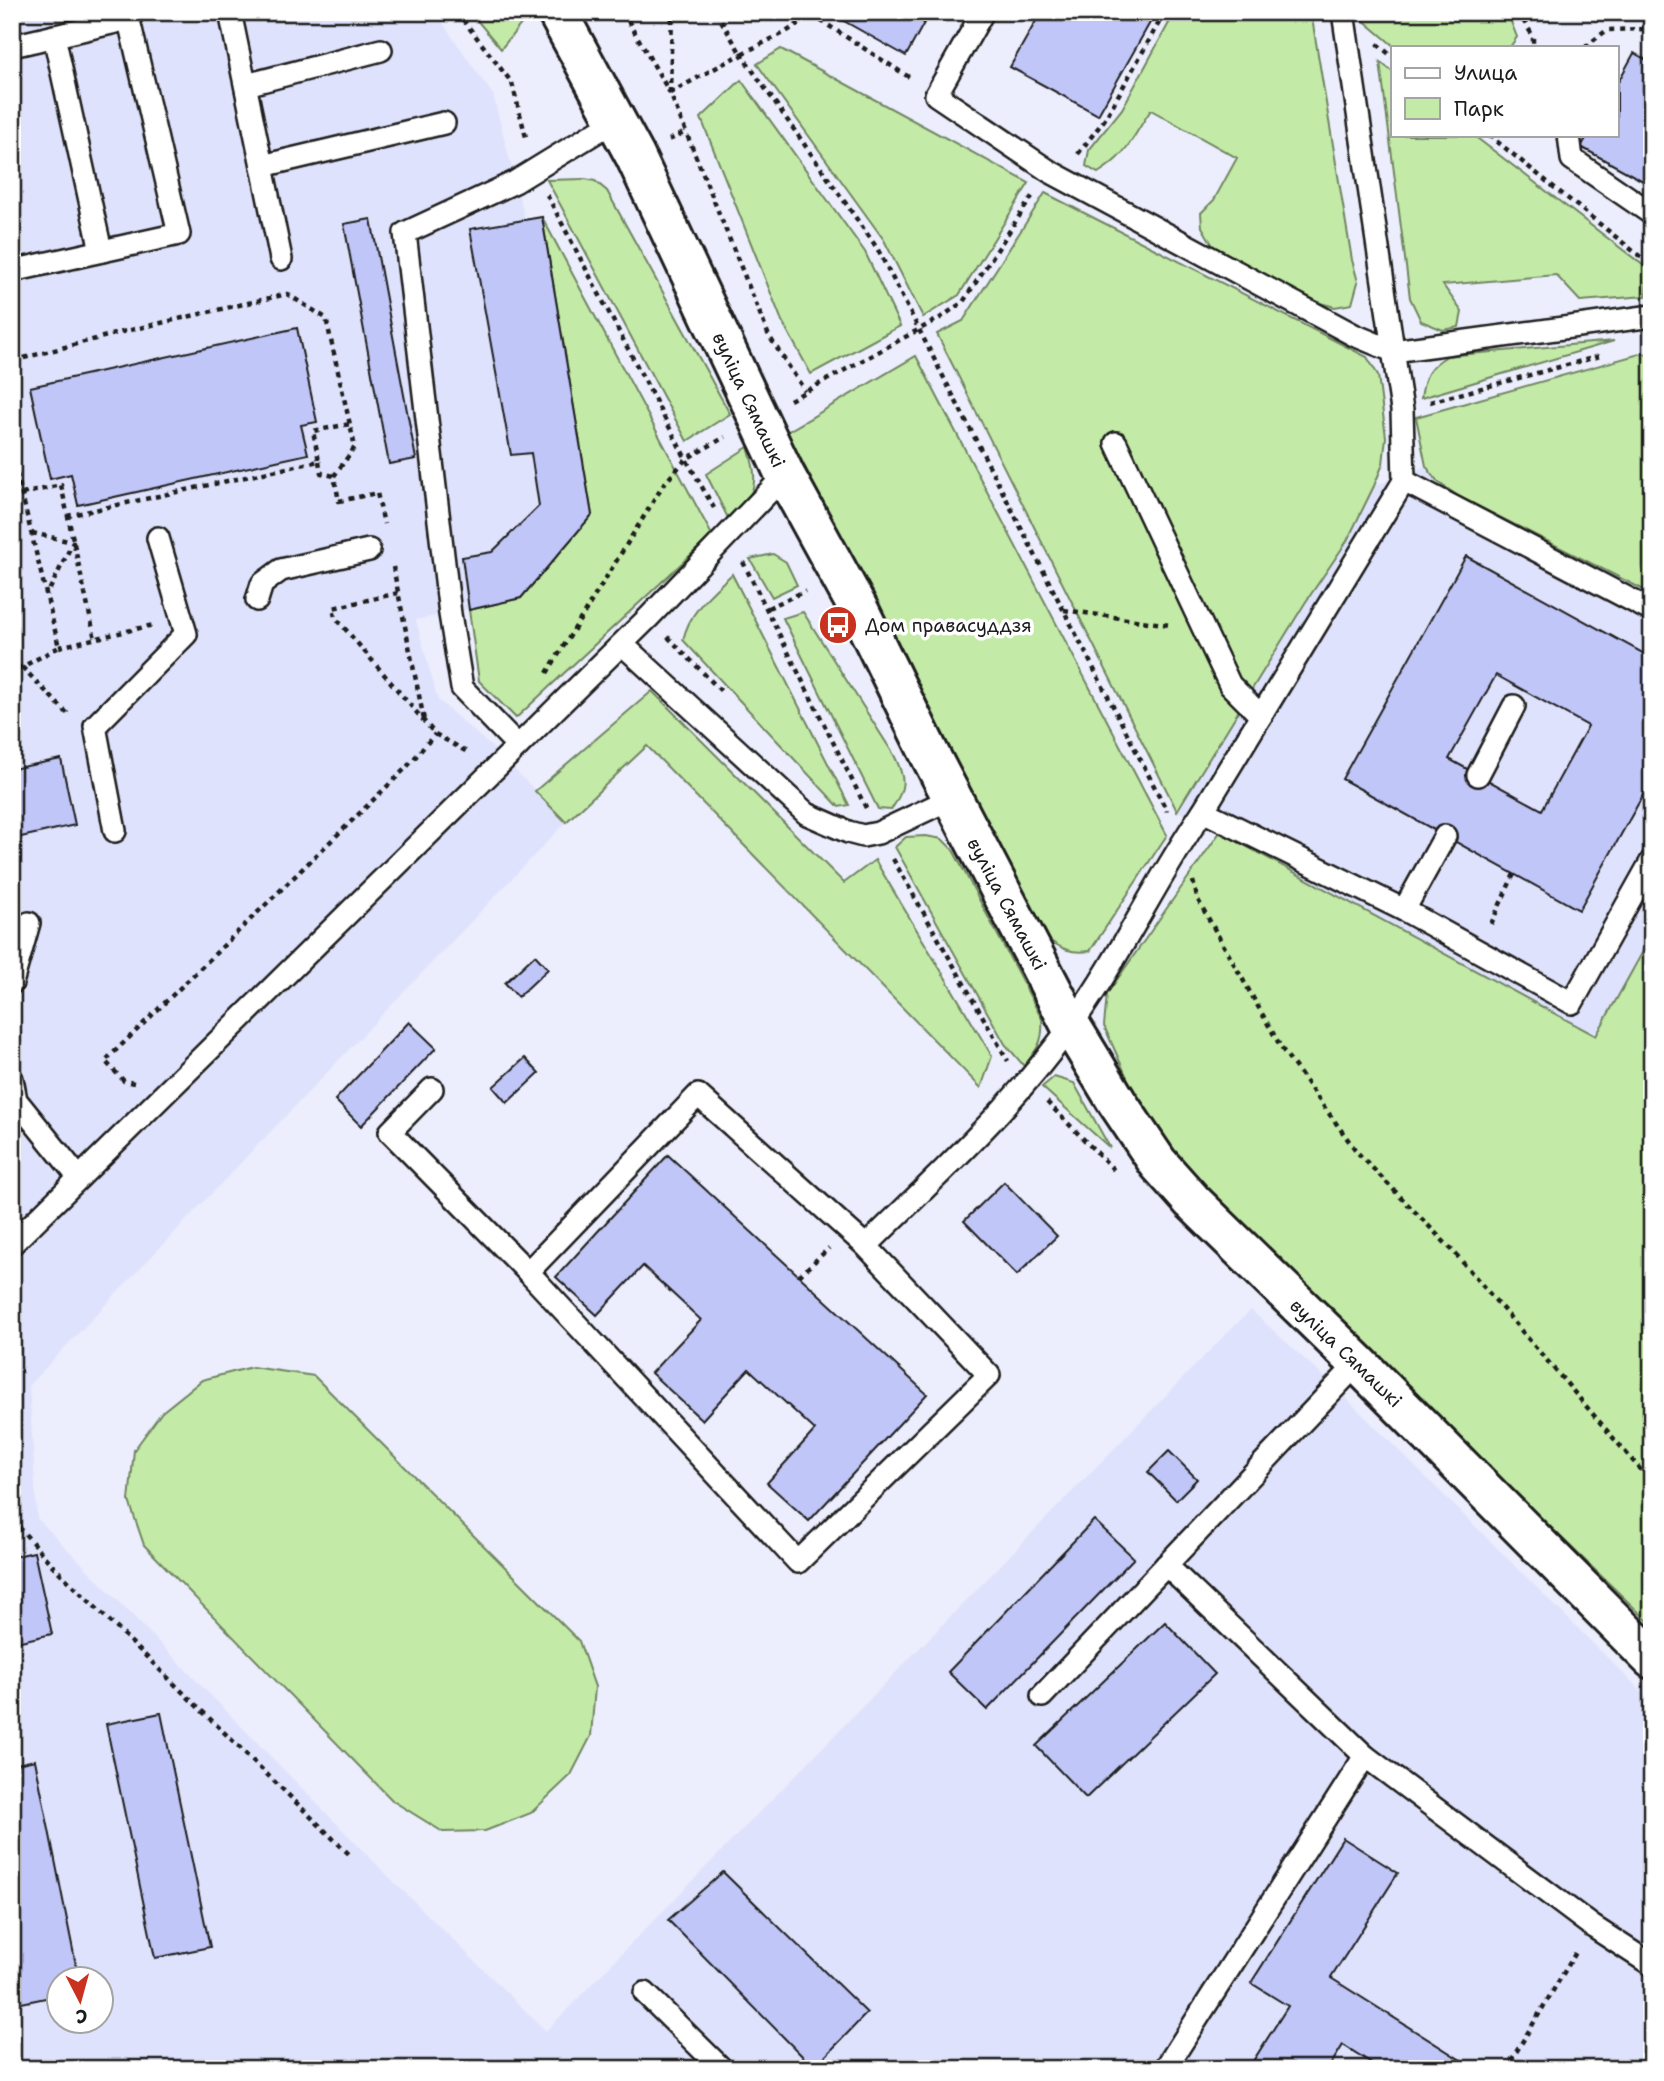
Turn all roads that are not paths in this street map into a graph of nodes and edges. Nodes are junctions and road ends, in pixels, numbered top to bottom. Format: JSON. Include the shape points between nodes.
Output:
{"nodes":[{"id":1,"x":230,"y":12,"type":"edge"},
{"id":2,"x":557,"y":12,"type":"edge"},
{"id":3,"x":983,"y":12,"type":"edge"},
{"id":4,"x":1343,"y":12,"type":"edge"},
{"id":5,"x":128,"y":15,"type":"edge"},
{"id":6,"x":54,"y":36,"type":"junction"},
{"id":7,"x":12,"y":46,"type":"edge"},
{"id":8,"x":381,"y":50,"type":"dead end"},
{"id":9,"x":246,"y":85,"type":"junction"},
{"id":10,"x":616,"y":120,"type":"junction"},
{"id":11,"x":444,"y":123,"type":"dead end"},
{"id":12,"x":1569,"y":136,"type":"edge"},
{"id":13,"x":262,"y":166,"type":"junction"},
{"id":14,"x":1652,"y":214,"type":"edge"},
{"id":15,"x":101,"y":251,"type":"junction"},
{"id":16,"x":281,"y":259,"type":"dead end"},
{"id":17,"x":12,"y":271,"type":"edge"},
{"id":18,"x":1652,"y":316,"type":"edge"},
{"id":19,"x":1393,"y":351,"type":"junction"},
{"id":20,"x":1116,"y":443,"type":"dead end"},
{"id":21,"x":785,"y":475,"type":"junction"},
{"id":22,"x":1404,"y":481,"type":"junction"},
{"id":23,"x":158,"y":538,"type":"dead end"},
{"id":24,"x":369,"y":550,"type":"dead end"},
{"id":25,"x":257,"y":600,"type":"dead end"},
{"id":26,"x":1652,"y":611,"type":"edge"},
{"id":27,"x":622,"y":644,"type":"junction"},
{"id":28,"x":1514,"y":706,"type":"dead end"},
{"id":29,"x":1261,"y":716,"type":"junction"},
{"id":30,"x":518,"y":746,"type":"junction"},
{"id":31,"x":1478,"y":775,"type":"dead end"},
{"id":32,"x":952,"y":798,"type":"junction"},
{"id":33,"x":1203,"y":811,"type":"junction"},
{"id":34,"x":114,"y":831,"type":"dead end"},
{"id":35,"x":1445,"y":836,"type":"dead end"},
{"id":36,"x":1652,"y":860,"type":"edge"},
{"id":37,"x":1404,"y":910,"type":"junction"},
{"id":38,"x":29,"y":923,"type":"dead end"},
{"id":39,"x":12,"y":983,"type":"edge"},
{"id":40,"x":1071,"y":1026,"type":"junction"},
{"id":41,"x":12,"y":1080,"type":"edge"},
{"id":42,"x":432,"y":1089,"type":"dead end"},
{"id":43,"x":79,"y":1178,"type":"junction"},
{"id":44,"x":12,"y":1244,"type":"edge"},
{"id":45,"x":866,"y":1247,"type":"junction"},
{"id":46,"x":528,"y":1272,"type":"junction"},
{"id":47,"x":1358,"y":1363,"type":"junction"},
{"id":48,"x":1166,"y":1565,"type":"junction"},
{"id":49,"x":1652,"y":1659,"type":"edge"},
{"id":50,"x":1042,"y":1696,"type":"dead end"},
{"id":51,"x":1365,"y":1756,"type":"junction"},
{"id":52,"x":1652,"y":1965,"type":"edge"},
{"id":53,"x":645,"y":1993,"type":"dead end"},
{"id":54,"x":722,"y":2069,"type":"edge"},
{"id":55,"x":1165,"y":2069,"type":"edge"}],
"edges":[{"from":1,"to":9,"type":"lane"},
{"from":2,"to":10,"type":"street","name":"вуліца Сямашкі"},
{"from":3,"to":19,"type":"lane","via":[[936,95],[1055,174],[1354,335]]},
{"from":4,"to":19,"type":"lane"},
{"from":5,"to":6,"type":"lane"},
{"from":5,"to":15,"type":"lane","via":[[179,234]]},
{"from":6,"to":7,"type":"lane"},
{"from":6,"to":15,"type":"lane"},
{"from":8,"to":9,"type":"lane"},
{"from":9,"to":13,"type":"lane"},
{"from":10,"to":21,"type":"street","name":"вуліца Сямашкі"},
{"from":10,"to":30,"type":"lane","via":[[515,182],[405,233],[462,688]]},
{"from":11,"to":13,"type":"lane"},
{"from":12,"to":14,"type":"lane","via":[[1572,159]]},
{"from":13,"to":16,"type":"lane"},
{"from":15,"to":17,"type":"lane"},
{"from":18,"to":19,"type":"lane"},
{"from":19,"to":22,"type":"lane","via":[[1402,410]]},
{"from":20,"to":29,"type":"lane","via":[[1230,685]]},
{"from":21,"to":27,"type":"lane"},
{"from":21,"to":32,"type":"street","name":"вуліца Сямашкі","via":[[860,612]]},
{"from":22,"to":26,"type":"lane"},
{"from":22,"to":29,"type":"lane"},
{"from":23,"to":34,"type":"lane","via":[[186,634],[95,726]]},
{"from":24,"to":25,"type":"lane","via":[[281,570],[261,584]]},
{"from":27,"to":30,"type":"lane"},
{"from":27,"to":32,"type":"lane","via":[[807,814],[863,836]]},
{"from":28,"to":31,"type":"lane"},
{"from":29,"to":33,"type":"lane"},
{"from":30,"to":43,"type":"lane"},
{"from":32,"to":40,"type":"street","name":"вуліца Сямашкі"},
{"from":33,"to":37,"type":"lane"},
{"from":33,"to":40,"type":"lane"},
{"from":35,"to":37,"type":"lane"},
{"from":36,"to":37,"type":"lane","via":[[1572,1003]]},
{"from":38,"to":39,"type":"lane"},
{"from":40,"to":45,"type":"lane","via":[[1003,1111]]},
{"from":40,"to":47,"type":"street","name":"вуліца Сямашкі","via":[[1158,1163]]},
{"from":41,"to":43,"type":"lane","via":[[16,1100]]},
{"from":42,"to":46,"type":"lane","via":[[390,1132]]},
{"from":43,"to":44,"type":"lane"},
{"from":45,"to":46,"type":"lane","via":[[698,1095]]},
{"from":45,"to":46,"type":"lane","via":[[989,1375],[798,1562]]},
{"from":47,"to":48,"type":"lane"},
{"from":47,"to":49,"type":"street","name":"вуліца Сямашкі"},
{"from":48,"to":50,"type":"lane"},
{"from":48,"to":51,"type":"lane"},
{"from":51,"to":52,"type":"lane","via":[[1592,1926]]},
{"from":51,"to":55,"type":"lane"},
{"from":53,"to":54,"type":"lane"}]}
